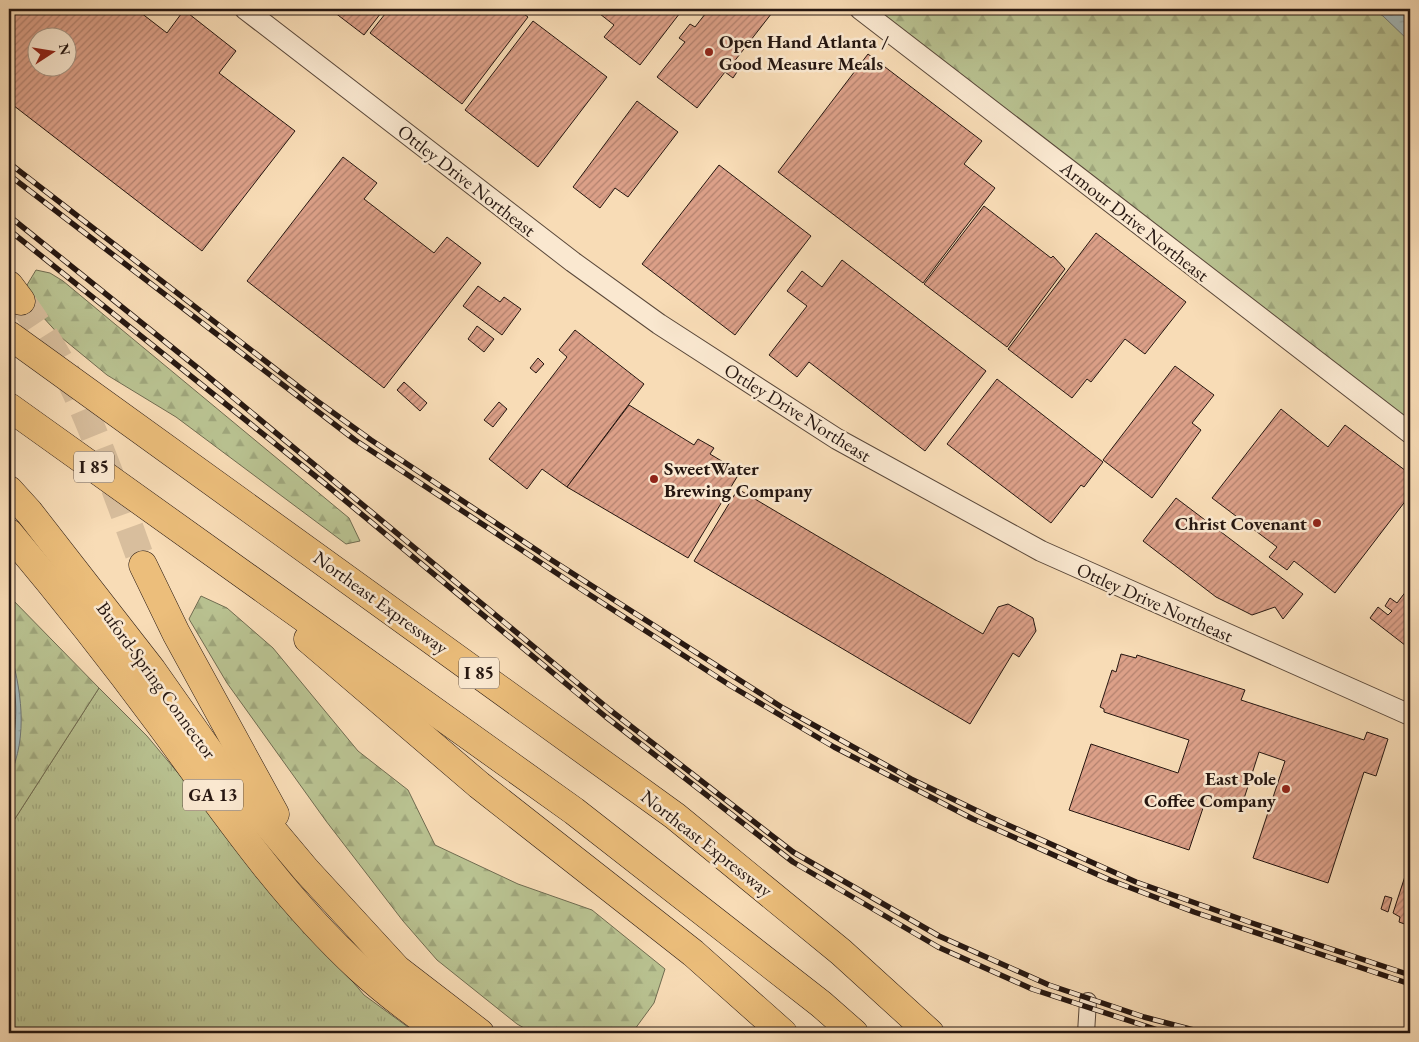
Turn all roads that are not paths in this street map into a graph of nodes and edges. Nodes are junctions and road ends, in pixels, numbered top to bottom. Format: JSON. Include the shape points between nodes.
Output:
{"nodes":[{"id":1,"x":246,"y":9,"type":"edge"},
{"id":2,"x":860,"y":9,"type":"edge"},
{"id":3,"x":9,"y":335,"type":"edge"},
{"id":4,"x":9,"y":407,"type":"edge"},
{"id":5,"x":1410,"y":433,"type":"edge"},
{"id":6,"x":9,"y":490,"type":"edge"},
{"id":7,"x":178,"y":527,"type":"junction"},
{"id":8,"x":9,"y":533,"type":"edge"},
{"id":9,"x":143,"y":566,"type":"tunnel mouth"},
{"id":10,"x":1410,"y":716,"type":"edge"},
{"id":11,"x":306,"y":870,"type":"junction"},
{"id":12,"x":1088,"y":1001,"type":"dead end"},
{"id":13,"x":442,"y":1033,"type":"edge"},
{"id":14,"x":480,"y":1033,"type":"edge"},
{"id":15,"x":783,"y":1033,"type":"edge"},
{"id":16,"x":854,"y":1033,"type":"edge"},
{"id":17,"x":930,"y":1033,"type":"edge"},
{"id":18,"x":1086,"y":1033,"type":"edge"}],
"edges":[{"from":1,"to":10,"type":"street","name":"Ottley Drive Northeast","via":[[573,262],[659,324],[829,435],[1041,551]]},
{"from":2,"to":5,"type":"street","name":"Armour Drive Northeast"},
{"from":3,"to":17,"type":"highway","name":"Northeast Expressway","number":"I 85","via":[[675,816],[826,939]]},
{"from":4,"to":7,"type":"highway","number":"I 85"},
{"from":6,"to":11,"type":"highway","name":"Buford-Spring Connector","number":"GA 13","via":[[152,670],[224,771]]},
{"from":7,"to":15,"type":"highway","via":[[479,785],[693,953]]},
{"from":7,"to":16,"type":"highway","number":"I 85","via":[[574,811]]},
{"from":8,"to":13,"type":"highway","name":"Buford-Spring Connector","number":"GA 13","via":[[134,690],[260,860],[358,967],[400,1004]]},
{"from":9,"to":11,"type":"highway","via":[[176,633]]},
{"from":11,"to":14,"type":"highway","name":"Buford-Spring Connector","number":"GA 13","via":[[397,969]]},
{"from":12,"to":18,"type":"street"}]}
